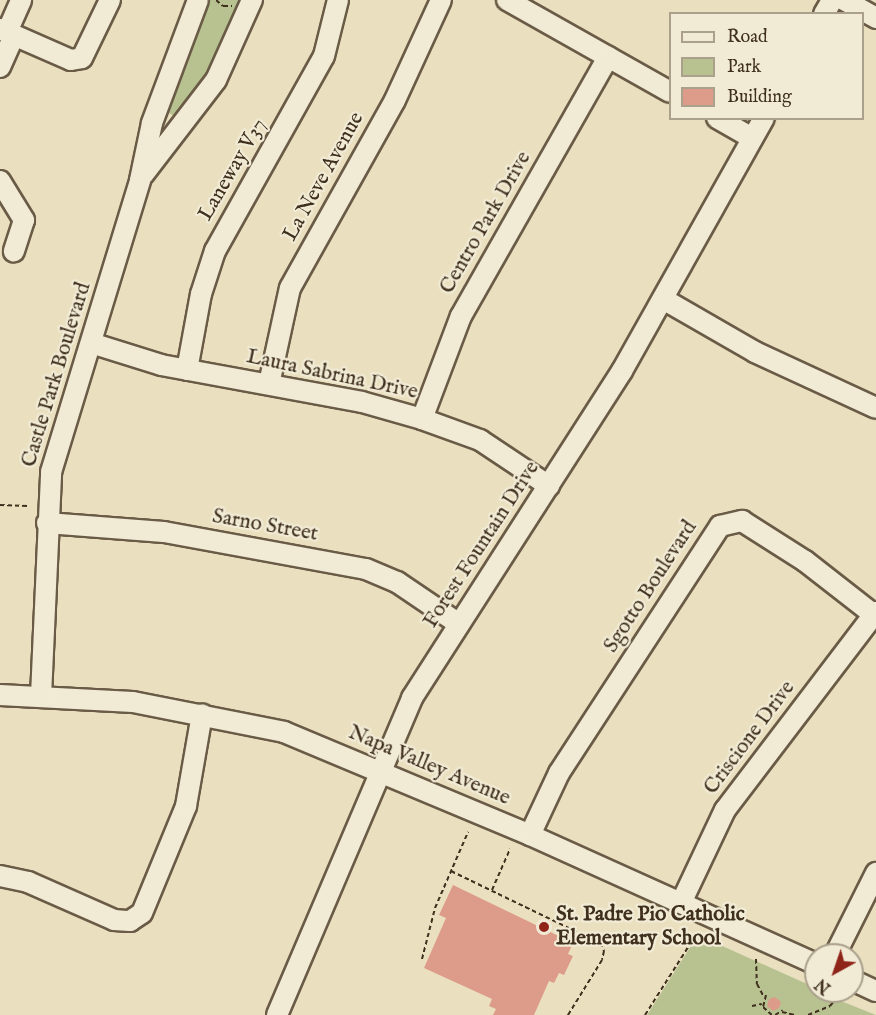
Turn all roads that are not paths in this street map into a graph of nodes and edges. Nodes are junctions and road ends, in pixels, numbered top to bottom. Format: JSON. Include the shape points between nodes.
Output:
{"nodes":[{"id":1,"x":21,"y":0,"type":"edge"},
{"id":2,"x":110,"y":0,"type":"edge"},
{"id":3,"x":198,"y":0,"type":"edge"},
{"id":4,"x":338,"y":0,"type":"edge"},
{"id":5,"x":441,"y":0,"type":"edge"},
{"id":6,"x":507,"y":0,"type":"edge"},
{"id":7,"x":844,"y":0,"type":"edge"},
{"id":8,"x":244,"y":2,"type":"edge"},
{"id":9,"x":876,"y":18,"type":"edge"},
{"id":10,"x":7,"y":32,"type":"edge"},
{"id":11,"x":608,"y":57,"type":"junction"},
{"id":12,"x":0,"y":67,"type":"edge"},
{"id":13,"x":669,"y":91,"type":"edge"},
{"id":14,"x":720,"y":120,"type":"edge"},
{"id":15,"x":763,"y":120,"type":"edge"},
{"id":16,"x":752,"y":138,"type":"junction"},
{"id":17,"x":140,"y":180,"type":"junction"},
{"id":18,"x":0,"y":181,"type":"edge"},
{"id":19,"x":15,"y":251,"type":"dead end"},
{"id":20,"x":663,"y":299,"type":"junction"},
{"id":21,"x":91,"y":343,"type":"junction"},
{"id":22,"x":187,"y":370,"type":"junction"},
{"id":23,"x":268,"y":384,"type":"junction"},
{"id":24,"x":876,"y":408,"type":"edge"},
{"id":25,"x":422,"y":419,"type":"junction"},
{"id":26,"x":549,"y":486,"type":"junction"},
{"id":27,"x":47,"y":523,"type":"junction"},
{"id":28,"x":875,"y":614,"type":"edge"},
{"id":29,"x":459,"y":624,"type":"junction"},
{"id":30,"x":0,"y":695,"type":"edge"},
{"id":31,"x":41,"y":696,"type":"junction"},
{"id":32,"x":202,"y":714,"type":"junction"},
{"id":33,"x":380,"y":772,"type":"junction"},
{"id":34,"x":530,"y":835,"type":"junction"},
{"id":35,"x":876,"y":873,"type":"edge"},
{"id":36,"x":0,"y":876,"type":"edge"},
{"id":37,"x":681,"y":903,"type":"junction"},
{"id":38,"x":841,"y":943,"type":"edge"},
{"id":39,"x":804,"y":959,"type":"edge"},
{"id":40,"x":277,"y":1015,"type":"edge"}],
"edges":[{"from":1,"to":10,"type":"street"},
{"from":2,"to":10,"type":"street","via":[[82,58],[71,60]]},
{"from":3,"to":17,"type":"street","name":"Castle Park Boulevard","via":[[152,123]]},
{"from":4,"to":22,"type":"street","name":"Laneway V37","via":[[324,56],[215,251],[201,294]]},
{"from":5,"to":23,"type":"street","name":"La Neve Avenue","via":[[395,100],[290,288]]},
{"from":6,"to":11,"type":"street"},
{"from":7,"to":9,"type":"street"},
{"from":8,"to":17,"type":"street","name":"Castle Park Boulevard","via":[[216,80]]},
{"from":10,"to":12,"type":"street"},
{"from":11,"to":13,"type":"street"},
{"from":11,"to":25,"type":"street","name":"Centro Park Drive","via":[[460,316]]},
{"from":14,"to":16,"type":"street"},
{"from":15,"to":16,"type":"street","name":"Forest Fountain Drive"},
{"from":16,"to":20,"type":"street","name":"Forest Fountain Drive"},
{"from":17,"to":21,"type":"street","name":"Castle Park Boulevard"},
{"from":18,"to":19,"type":"street","via":[[24,220]]},
{"from":20,"to":24,"type":"street","via":[[755,352]]},
{"from":20,"to":26,"type":"street","name":"Forest Fountain Drive"},
{"from":21,"to":22,"type":"street","name":"Laura Sabrina Drive","via":[[140,360]]},
{"from":21,"to":27,"type":"street","name":"Castle Park Boulevard","via":[[57,447]]},
{"from":22,"to":23,"type":"street","name":"Laura Sabrina Drive"},
{"from":23,"to":25,"type":"street","name":"Laura Sabrina Drive","via":[[362,402]]},
{"from":25,"to":26,"type":"street","name":"Laura Sabrina Drive","via":[[480,440]]},
{"from":26,"to":29,"type":"street","name":"Forest Fountain Drive"},
{"from":27,"to":29,"type":"street","name":"Sarno Street","via":[[154,531],[366,569],[397,582]]},
{"from":27,"to":31,"type":"street","name":"Castle Park Boulevard"},
{"from":28,"to":34,"type":"street","name":"Sgotto Boulevard","via":[[805,561],[742,521],[720,526],[559,773]]},
{"from":28,"to":37,"type":"street","name":"Criscione Drive","via":[[725,810]]},
{"from":29,"to":33,"type":"street","name":"Forest Fountain Drive","via":[[412,698]]},
{"from":30,"to":31,"type":"street","name":"Napa Valley Avenue"},
{"from":31,"to":32,"type":"street","name":"Napa Valley Avenue","via":[[109,699]]},
{"from":32,"to":33,"type":"street","name":"Napa Valley Avenue","via":[[284,732]]},
{"from":32,"to":36,"type":"street","via":[[186,806],[142,913],[130,921],[114,920],[28,882]]},
{"from":33,"to":34,"type":"street","name":"Napa Valley Avenue"},
{"from":33,"to":40,"type":"street","name":"Forest Fountain Drive"},
{"from":34,"to":37,"type":"street","name":"Napa Valley Avenue"},
{"from":35,"to":38,"type":"street"},
{"from":37,"to":39,"type":"street","name":"Napa Valley Avenue"}]}
